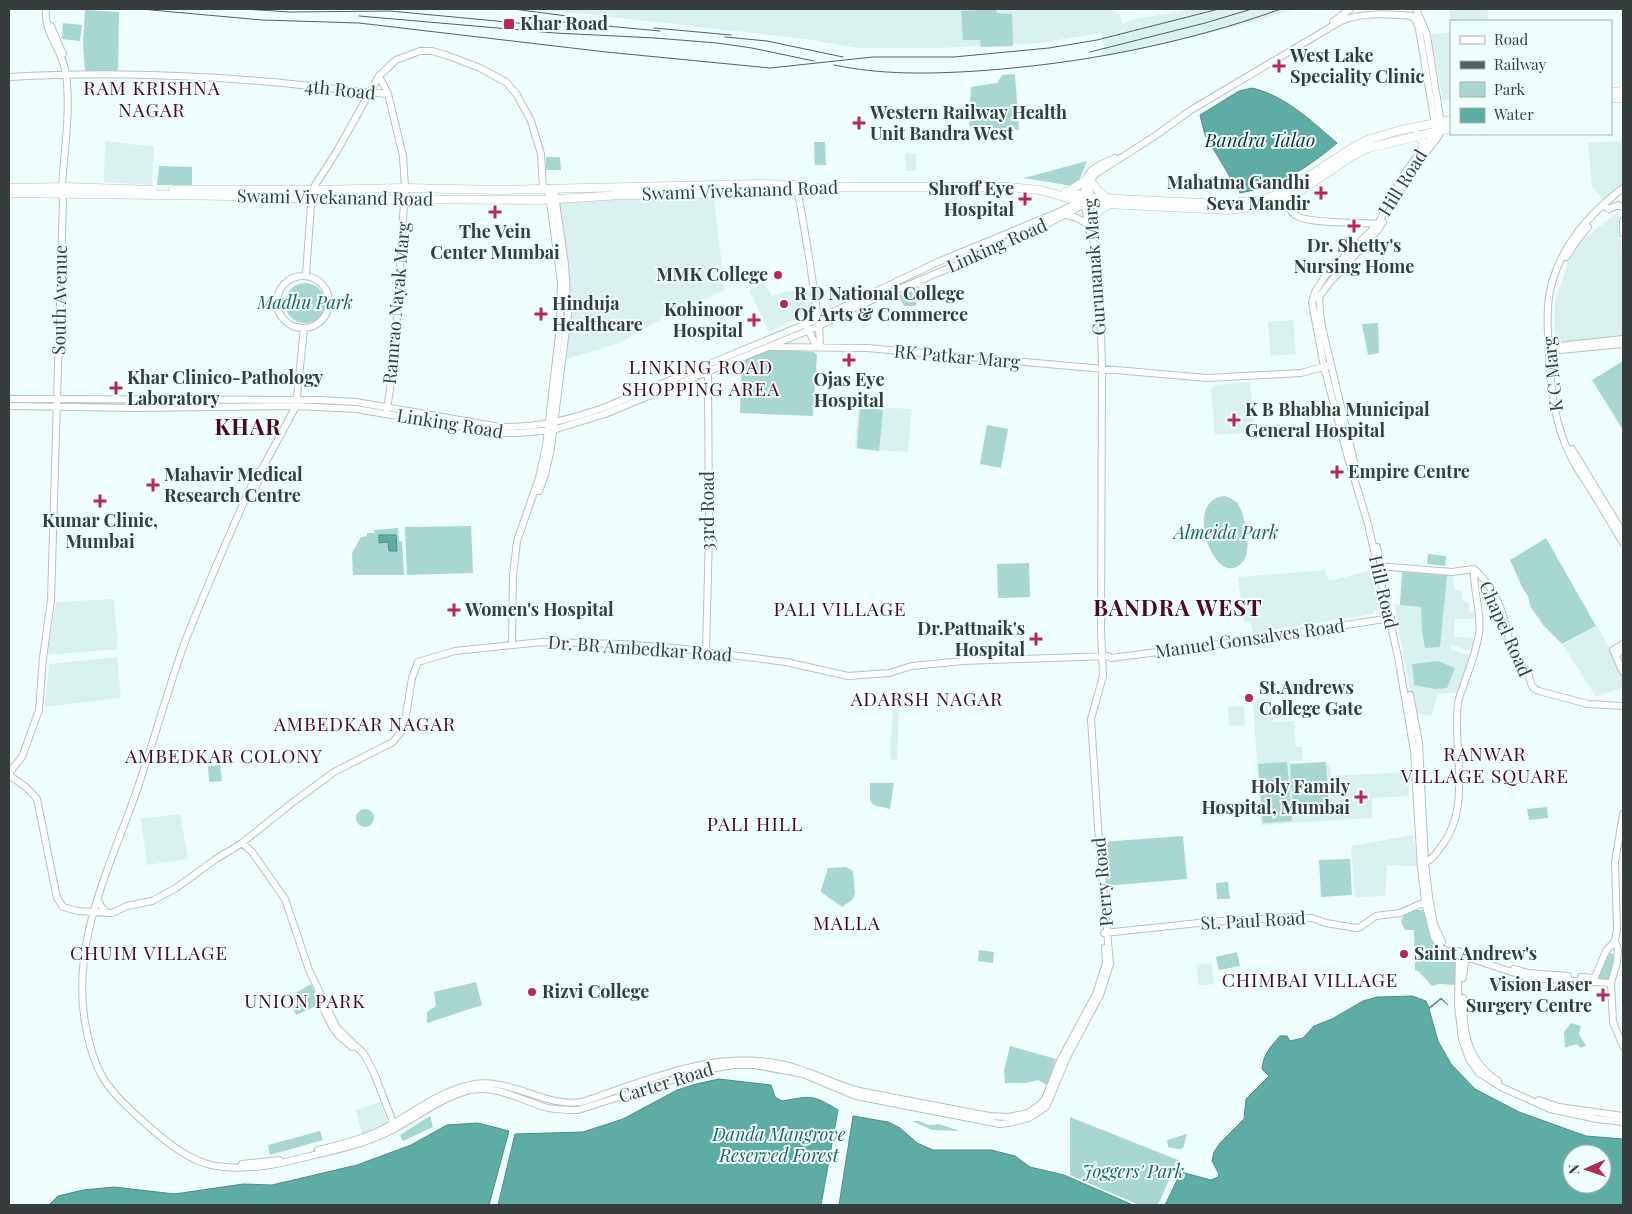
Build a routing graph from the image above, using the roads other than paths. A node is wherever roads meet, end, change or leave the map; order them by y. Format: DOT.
graph roads {
  1 [pos="48,9"];
  2 [pos="1350,9"];
  3 [pos="1417,9"];
  4 [pos="68,75"];
  5 [pos="380,76"];
  6 [pos="9,77"];
  7 [pos="369,93"];
  8 [pos="388,94"];
  9 [pos="1201,104"];
  10 [pos="1450,121"];
  11 [pos="1438,127"];
  12 [pos="1450,128"];
  13 [pos="1417,136"];
  14 [pos="1423,149"];
  15 [pos="1088,180"];
  16 [pos="1015,186"];
  17 [pos="9,188"];
  18 [pos="405,188"];
  19 [pos="548,188"];
  20 [pos="797,188"];
  21 [pos="1623,188"];
  22 [pos="312,190"];
  23 [pos="1066,192"];
  24 [pos="64,193"];
  25 [pos="250,193"];
  26 [pos="1623,193"];
  27 [pos="9,194"];
  28 [pos="1283,196"];
  29 [pos="551,198"];
  30 [pos="311,199"];
  31 [pos="405,199"];
  32 [pos="1085,201"];
  33 [pos="1110,202"];
  34 [pos="1606,206"];
  35 [pos="1623,207"];
  36 [pos="1065,215"];
  37 [pos="1623,221"];
  38 [pos="1090,224"];
  39 [pos="1380,224"];
  40 [pos="1623,233"];
  41 [pos="306,275"];
  42 [pos="917,282"];
  43 [pos="926,289"];
  44 [pos="818,322"];
  45 [pos="807,327"];
  46 [pos="304,328"];
  47 [pos="1623,339"];
  48 [pos="1612,342"];
  49 [pos="1623,344"];
  50 [pos="818,346"];
  51 [pos="768,347"];
  52 [pos="1551,349"];
  53 [pos="1328,366"];
  54 [pos="1100,368"];
  55 [pos="708,371"];
  56 [pos="9,399"];
  57 [pos="57,399"];
  58 [pos="9,406"];
  59 [pos="295,406"];
  60 [pos="56,407"];
  61 [pos="387,411"];
  62 [pos="604,411"];
  63 [pos="551,427"];
  64 [pos="262,471"];
  65 [pos="1623,533"];
  66 [pos="1623,543"];
  67 [pos="1379,566"];
  68 [pos="1474,570"];
  69 [pos="1390,616"];
  70 [pos="512,644"];
  71 [pos="1619,650"];
  72 [pos="706,652"];
  73 [pos="1103,657"];
  74 [pos="1623,662"];
  75 [pos="1623,672"];
  76 [pos="1623,706"];
  77 [pos="1412,718"];
  78 [pos="9,774"];
  79 [pos="1623,814"];
  80 [pos="242,843"];
  81 [pos="1425,862"];
  82 [pos="99,902"];
  83 [pos="1425,902"];
  84 [pos="94,913"];
  85 [pos="108,913"];
  86 [pos="1623,924"];
  87 [pos="1617,929"];
  88 [pos="1106,932"];
  89 [pos="89,941"];
  90 [pos="1615,941"];
  91 [pos="1606,951"];
  92 [pos="1618,952"];
  93 [pos="1462,954"];
  94 [pos="1462,965"];
  95 [pos="1593,981"];
  96 [pos="1611,983"];
  97 [pos="1623,1046"];
  98 [pos="1050,1095"];
  99 [pos="1623,1116"];
  100 [pos="1623,1122"];
  101 [pos="392,1127"];
  1 -- 4 [label="main road, South Avenue"];
  2 -- 9 [label="main road, Gurunanak Marg"];
  3 -- 11 [label="main road"];
  4 -- 6 [label="main road, 4th Road"];
  4 -- 7 [label="main road, 4th Road"];
  4 -- 24 [label="main road, South Avenue"];
  5 -- 7 [label="main road"];
  5 -- 8 [label="main road, Ramrao Nayak Marg"];
  5 -- 19 [label="main road"];
  7 -- 8 [label="main road, 4th Road"];
  7 -- 22 [label="main road"];
  8 -- 18 [label="main road, Ramrao Nayak Marg"];
  9 -- 11 [label="main road, Gurunanak Marg"];
  9 -- 15 [label="main road, Gurunanak Marg"];
  10 -- 11 [label="main road, Swami Vivekanand Road"];
  11 -- 12 [label="main road, Swami Vivekanand Road"];
  11 -- 13 [label="main road, Swami Vivekanand Road"];
  11 -- 14 [label="main road, Hill Road"];
  11 -- 28 [label="main road, Swami Vivekanand Road"];
  11 -- 39 [label="main road, Hill Road"];
  13 -- 14 [label="main road"];
  13 -- 28 [label="main road, Swami Vivekanand Road"];
  14 -- 39 [label="main road, Hill Road"];
  15 -- 23 [label="main road"];
  15 -- 32 [label="main road, Gurunanak Marg"];
  15 -- 33 [label="main road"];
  16 -- 20 [label="main road, Swami Vivekanand Road"];
  16 -- 23 [label="main road, Swami Vivekanand Road"];
  16 -- 32 [label="main road, Swami Vivekanand Road"];
  17 -- 24 [label="main road, Swami Vivekanand Road"];
  18 -- 19 [label="main road, Swami Vivekanand Road"];
  18 -- 22 [label="main road, Swami Vivekanand Road"];
  18 -- 31 [label="main road, Ramrao Nayak Marg"];
  19 -- 20 [label="main road, Swami Vivekanand Road"];
  19 -- 29 [label="main road"];
  20 -- 29 [label="main road, Swami Vivekanand Road"];
  20 -- 44 [label="main road"];
  21 -- 34 [label="main road"];
  22 -- 25 [label="main road, Swami Vivekanand Road"];
  22 -- 30 [label="main road"];
  23 -- 32 [label="main road, Swami Vivekanand Road"];
  24 -- 25 [label="main road, Swami Vivekanand Road"];
  24 -- 27 [label="main road, Swami Vivekanand Road"];
  24 -- 57 [label="main road, South Avenue"];
  25 -- 30 [label="main road, Swami Vivekanand Road"];
  26 -- 34 [label="main road"];
  28 -- 33 [label="main road, Swami Vivekanand Road"];
  28 -- 39 [label="main road"];
  29 -- 31 [label="main road, Swami Vivekanand Road"];
  29 -- 63 [label="main road"];
  30 -- 31 [label="main road, Swami Vivekanand Road"];
  30 -- 41 [label="main road"];
  31 -- 61 [label="main road, Ramrao Nayak Marg"];
  32 -- 33 [label="main road, Swami Vivekanand Road"];
  32 -- 36 [label="main road, Linking Road"];
  32 -- 38 [label="main road, Gurunanak Marg"];
  32 -- 44 [label="main road, Linking Road"];
  33 -- 38 [label="main road"];
  34 -- 35 [label="main road"];
  34 -- 52 [label="main road, K C Marg"];
  36 -- 38 [label="main road"];
  36 -- 42 [label="main road, Linking Road"];
  37 -- 40 [label="main road"];
  38 -- 54 [label="main road, Gurunanak Marg"];
  39 -- 53 [label="main road, Hill Road"];
  41 -- 46 [label="main road"];
  41 -- 46 [label="main road"];
  42 -- 43 [label="main road"];
  42 -- 44 [label="main road, Linking Road"];
  44 -- 45 [label="main road, Linking Road"];
  44 -- 50 [label="main road"];
  45 -- 50 [label="main road"];
  45 -- 51 [label="main road, Linking Road"];
  45 -- 62 [label="main road, Linking Road"];
  46 -- 59 [label="main road"];
  47 -- 48 [label="main road"];
  48 -- 49 [label="main road"];
  48 -- 52 [label="main road"];
  50 -- 51 [label="main road, RK Patkar Marg"];
  50 -- 54 [label="main road, RK Patkar Marg"];
  51 -- 55 [label="main road, Linking Road"];
  52 -- 65 [label="main road, K C Marg"];
  52 -- 66 [label="main road, K C Marg"];
  53 -- 54 [label="main road, RK Patkar Marg"];
  53 -- 67 [label="main road, Hill Road"];
  54 -- 73 [label="main road, Gurunanak Marg"];
  55 -- 62 [label="main road, Linking Road"];
  55 -- 72 [label="main road, 33rd Road"];
  56 -- 57 [label="main road, Linking Road"];
  57 -- 59 [label="main road, Linking Road"];
  57 -- 60 [label="main road, South Avenue"];
  58 -- 60 [label="main road, Linking Road"];
  59 -- 60 [label="main road, Linking Road"];
  59 -- 61 [label="main road, Linking Road"];
  59 -- 64 [label="main road"];
  60 -- 78 [label="main road, South Avenue"];
  61 -- 63 [label="main road, Linking Road"];
  62 -- 63 [label="main road, Linking Road"];
  63 -- 70 [label="main road"];
  64 -- 82 [label="main road"];
  64 -- 84 [label="main road"];
  67 -- 68 [label="main road"];
  67 -- 69 [label="main road, Hill Road"];
  68 -- 76 [label="main road, Chapel Road"];
  68 -- 81 [label="main road"];
  69 -- 73 [label="main road, Manuel Gonsalves Road"];
  69 -- 77 [label="main road, Hill Road"];
  70 -- 72 [label="main road, Dr. BR Ambedkar Road"];
  70 -- 80 [label="main road, Dr. BR Ambedkar Road"];
  71 -- 74 [label="main road"];
  71 -- 75 [label="main road"];
  72 -- 73 [label="main road, Dr. BR Ambedkar Road"];
  73 -- 88 [label="main road, Perry Road"];
  77 -- 81 [label="main road, Hill Road"];
  77 -- 83 [label="main road, Hill Road"];
  78 -- 84 [label="main road"];
  79 -- 87 [label="main road"];
  80 -- 85 [label="main road"];
  80 -- 101 [label="main road"];
  81 -- 93 [label="main road, Hill Road"];
  82 -- 84 [label="main road"];
  82 -- 85 [label="main road"];
  83 -- 88 [label="main road, St. Paul Road"];
  83 -- 93 [label="main road, Hill Road"];
  84 -- 85 [label="main road"];
  84 -- 89 [label="main road"];
  84 -- 89 [label="main road"];
  86 -- 87 [label="main road"];
  87 -- 90 [label="main road"];
  88 -- 98 [label="main road, Perry Road"];
  89 -- 101 [label="main road, Carter Road"];
  90 -- 91 [label="main road"];
  90 -- 92 [label="main road"];
  91 -- 92 [label="main road"];
  91 -- 95 [label="main road"];
  92 -- 96 [label="main road"];
  93 -- 94 [label="main road"];
  93 -- 95 [label="main road, Hill Road"];
  94 -- 99 [label="main road"];
  94 -- 100 [label="main road"];
  95 -- 96 [label="main road, Hill Road"];
  96 -- 97 [label="main road"];
  98 -- 101 [label="main road, Carter Road"];
}
